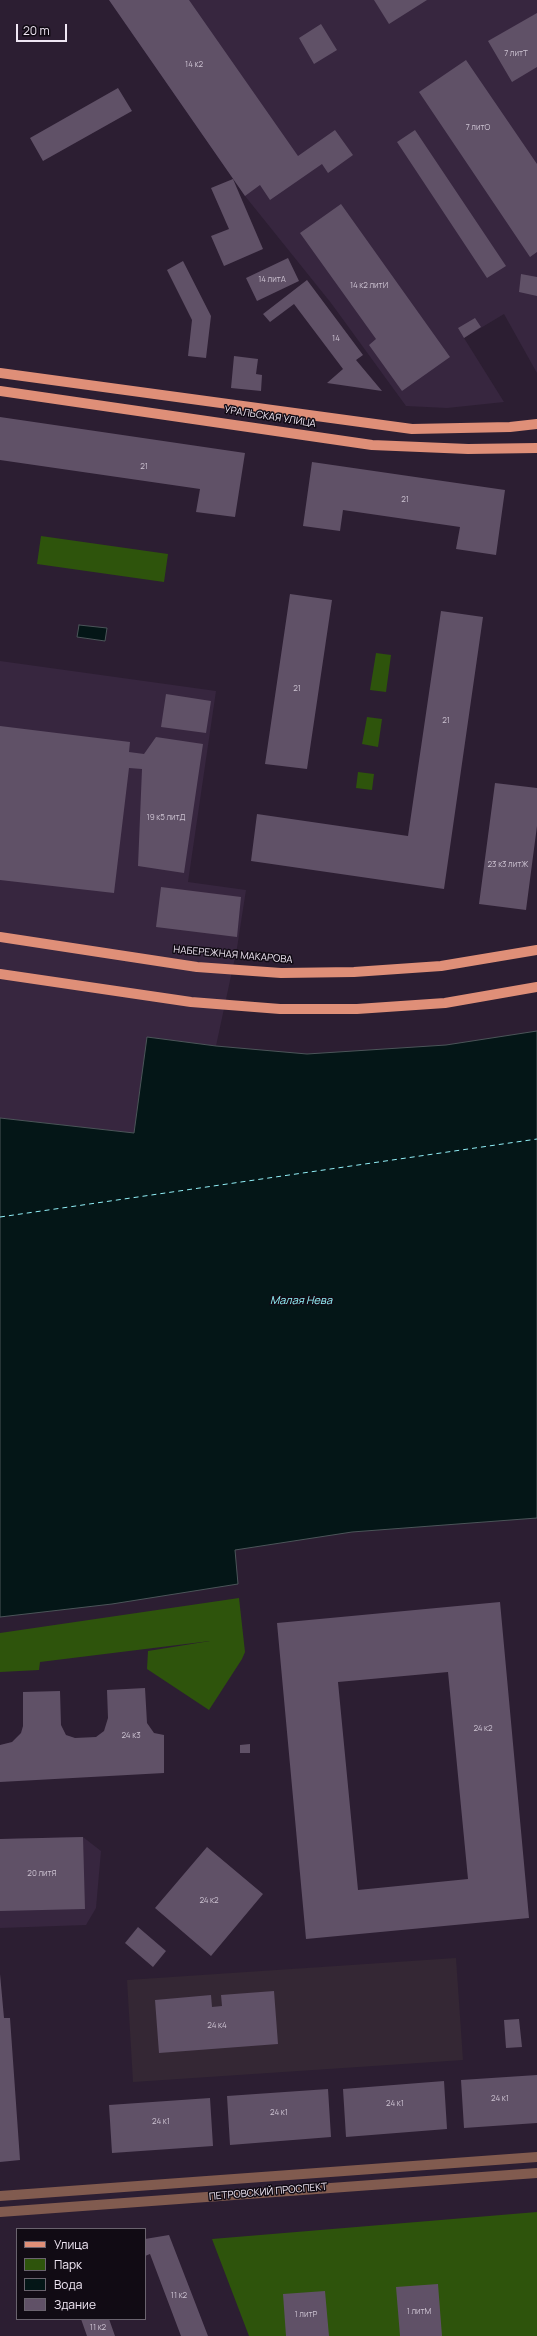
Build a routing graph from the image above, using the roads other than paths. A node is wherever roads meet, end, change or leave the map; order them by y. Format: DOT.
graph roads {
  1 [pos="0,373"];
  2 [pos="0,391"];
  3 [pos="537,424"];
  4 [pos="537,448"];
  5 [pos="0,938"];
  6 [pos="537,950"];
  7 [pos="0,974"];
  8 [pos="537,987"];
  9 [pos="537,2157"];
  10 [pos="537,2173"];
  11 [pos="0,2196"];
  12 [pos="0,2212"];
  1 -- 3 [label="main road, УРАЛЬСКАЯ УЛИЦА"];
  2 -- 4 [label="main road, УРАЛЬСКАЯ УЛИЦА"];
  5 -- 6 [label="main road, НАБЕРЕЖНАЯ МАКАРОВА"];
  7 -- 8 [label="main road"];
  9 -- 11 [label="street, ПЕТРОВСКИЙ ПРОСПЕКТ"];
  10 -- 12 [label="street, ПЕТРОВСКИЙ ПРОСПЕКТ"];
}
